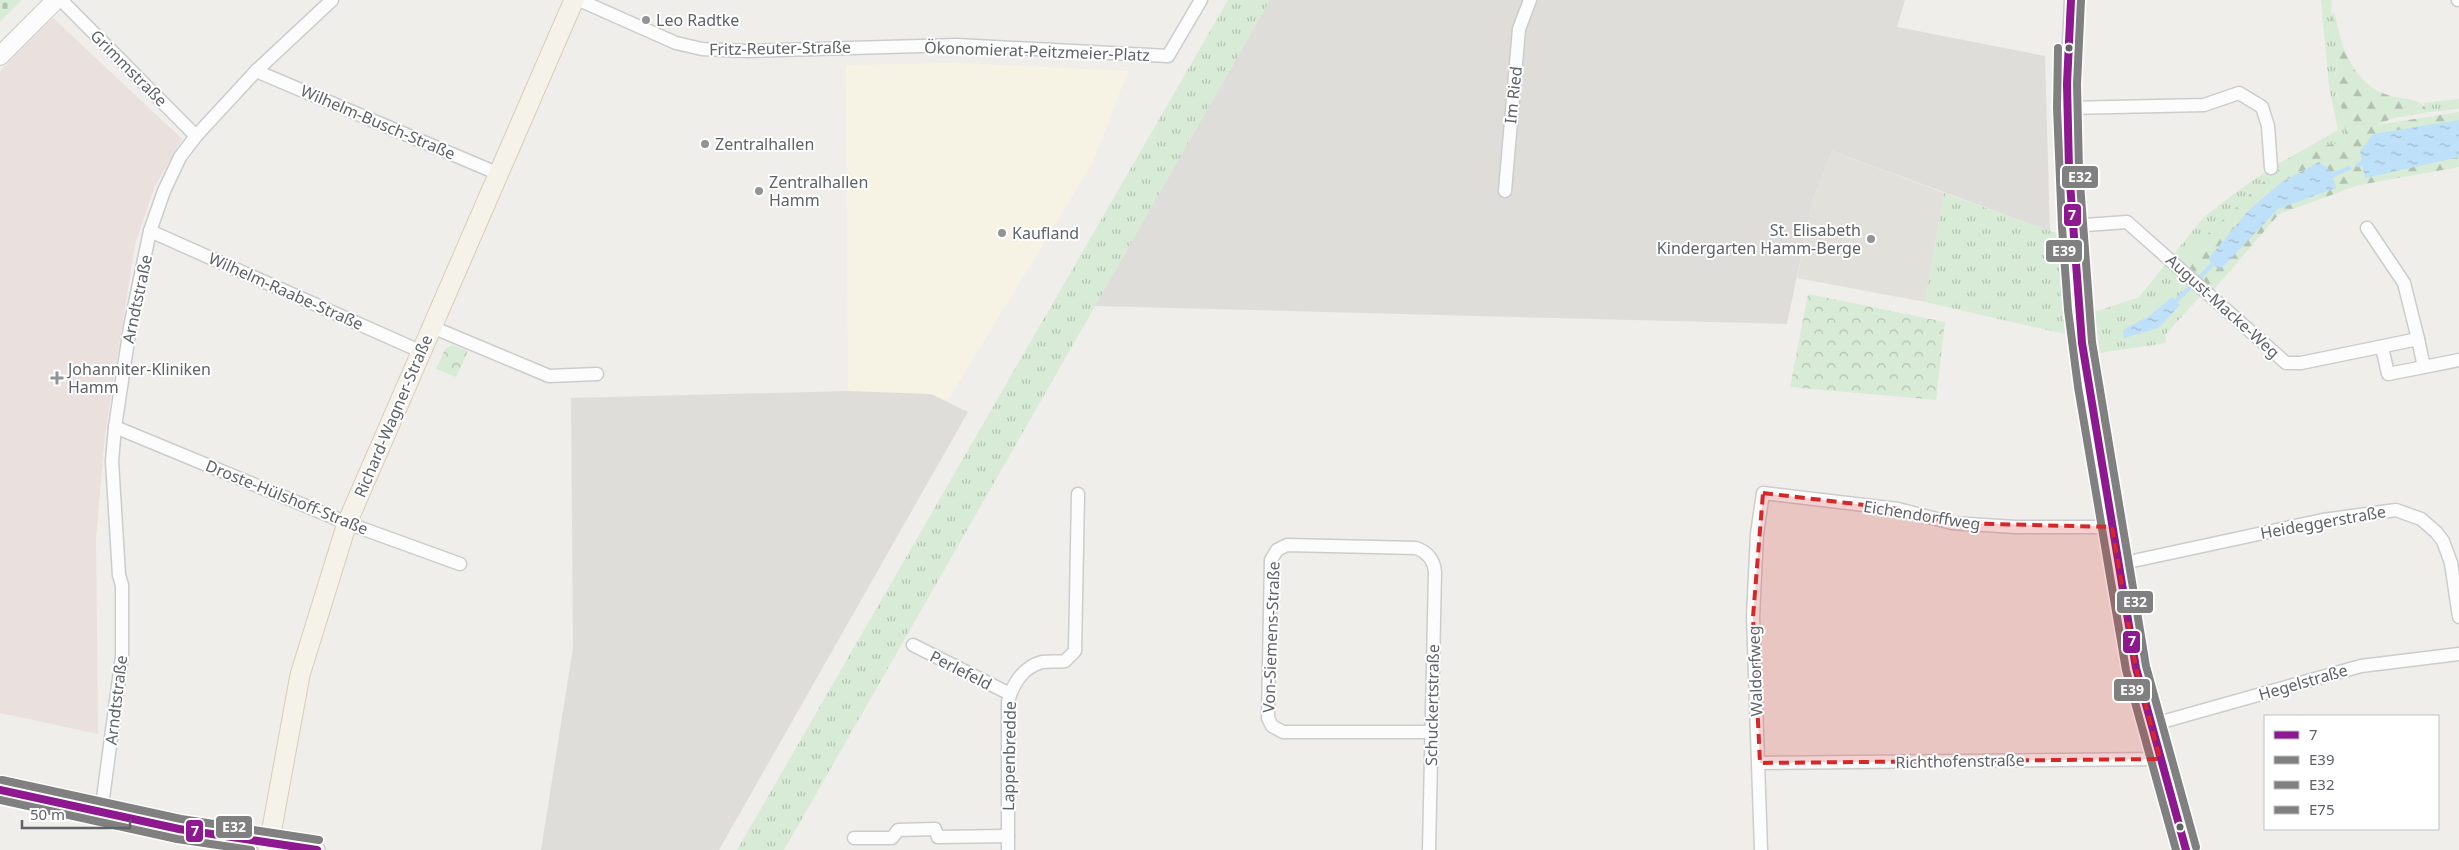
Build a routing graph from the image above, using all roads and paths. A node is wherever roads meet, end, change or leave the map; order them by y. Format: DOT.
graph roads {
  1 [pos="56,0"];
  2 [pos="61,0"];
  3 [pos="332,0"];
  4 [pos="574,0"];
  5 [pos="579,0"];
  6 [pos="1201,0"];
  7 [pos="1530,0"];
  8 [pos="2071,0"];
  9 [pos="900,46"];
  10 [pos="0,56"];
  11 [pos="256,70"];
  12 [pos="2067,108"];
  13 [pos="196,136"];
  14 [pos="2271,168"];
  15 [pos="499,174"];
  16 [pos="1505,191"];
  17 [pos="2072,226"];
  18 [pos="2367,228"];
  19 [pos="150,231"];
  20 [pos="432,327"];
  21 [pos="2418,339"];
  22 [pos="2382,347"];
  23 [pos="422,352"];
  24 [pos="2459,360"];
  25 [pos="2424,367"];
  26 [pos="597,374"];
  27 [pos="115,427"];
  28 [pos="1763,493"];
  29 [pos="1078,494"];
  30 [pos="347,523"];
  31 [pos="2112,527"];
  32 [pos="1432,562"];
  33 [pos="460,564"];
  34 [pos="2119,564"];
  35 [pos="2459,617"];
  36 [pos="913,645"];
  37 [pos="2459,654"];
  38 [pos="1010,694"];
  39 [pos="2151,725"];
  40 [pos="1431,732"];
  41 [pos="2160,759"];
  42 [pos="1760,763"];
  43 [pos="0,790"];
  44 [pos="101,813"];
  45 [pos="1008,836"];
  46 [pos="854,838"];
  47 [pos="269,847"];
  48 [pos="317,850"];
  49 [pos="1008,850"];
  50 [pos="1429,850"];
  51 [pos="1761,850"];
  52 [pos="2186,850"];
  1 -- 10 [label="main road"];
  2 -- 13 [label="street, Grimmstraße"];
  3 -- 11 [label="street, Arndtstraße"];
  4 -- 15 [label="main road, Richard-Wagner-Straße"];
  5 -- 9 [label="street, Fritz-Reuter-Straße"];
  6 -- 9 [label="street, Ökonomierat-Peitzmeier-Platz"];
  7 -- 16 [label="street, Im Ried"];
  8 -- 12 [label="street"];
  11 -- 13 [label="street, Arndtstraße"];
  11 -- 15 [label="street, Wilhelm-Busch-Straße"];
  12 -- 14 [label="street"];
  12 -- 17 [label="street"];
  13 -- 19 [label="street, Arndtstraße"];
  15 -- 20 [label="main road, Richard-Wagner-Straße"];
  17 -- 22 [label="street, August-Macke-Weg"];
  17 -- 31 [label="street"];
  18 -- 21 [label="street"];
  19 -- 23 [label="street, Wilhelm-Raabe-Straße"];
  19 -- 27 [label="street, Arndtstraße"];
  20 -- 23 [label="main road, Richard-Wagner-Straße"];
  20 -- 26 [label="street"];
  21 -- 22 [label="street, August-Macke-Weg"];
  21 -- 25 [label="street"];
  22 -- 25 [label="street"];
  23 -- 30 [label="main road, Richard-Wagner-Straße"];
  24 -- 25 [label="street"];
  27 -- 30 [label="street, Droste-Hülshoff-Straße"];
  27 -- 44 [label="street, Arndtstraße"];
  28 -- 31 [label="street, Eichendorffweg"];
  28 -- 42 [label="street, Waldorfweg"];
  29 -- 38 [label="street, Lappenbredde"];
  30 -- 33 [label="street, Droste-Hülshoff-Straße"];
  30 -- 47 [label="main road, Richard-Wagner-Straße"];
  31 -- 34 [label="street"];
  32 -- 40 [label="street, Schuckertstraße"];
  32 -- 40 [label="street, Von-Siemens-Straße"];
  34 -- 35 [label="street, Heideggerstraße"];
  34 -- 39 [label="street"];
  36 -- 38 [label="street, Perlefeld"];
  37 -- 39 [label="street, Hegelstraße"];
  38 -- 45 [label="street, Lappenbredde"];
  39 -- 41 [label="street"];
  40 -- 50 [label="street, Schuckertstraße"];
  41 -- 42 [label="street, Richthofenstraße"];
  41 -- 52 [label="street"];
  42 -- 51 [label="street, Waldorfweg"];
  43 -- 44 [label="street"];
  44 -- 47 [label="street"];
  45 -- 46 [label="street"];
  45 -- 49 [label="street, Lappenbredde"];
  47 -- 48 [label="street"];
}
